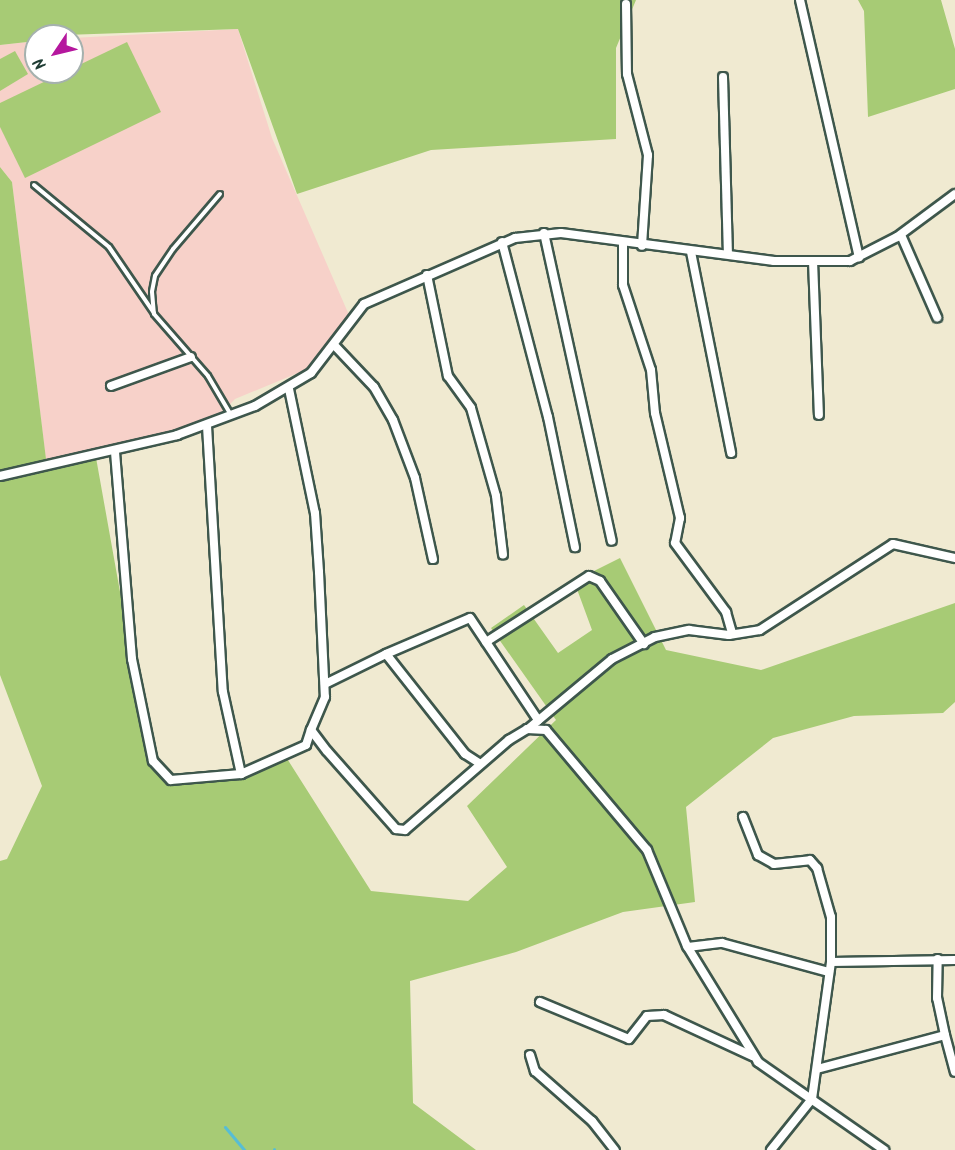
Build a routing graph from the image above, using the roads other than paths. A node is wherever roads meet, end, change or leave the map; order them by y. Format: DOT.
graph roads {
  1 [pos="800,0"];
  2 [pos="626,4"];
  3 [pos="723,77"];
  4 [pos="34,185"];
  5 [pos="220,194"];
  6 [pos="955,194"];
  7 [pos="544,233"];
  8 [pos="901,235"];
  9 [pos="502,243"];
  10 [pos="623,244"];
  11 [pos="642,246"];
  12 [pos="691,252"];
  13 [pos="728,254"];
  14 [pos="859,257"];
  15 [pos="813,261"];
  16 [pos="427,275"];
  17 [pos="129,279"];
  18 [pos="122,282"];
  19 [pos="154,314"];
  20 [pos="937,317"];
  21 [pos="336,347"];
  22 [pos="191,357"];
  23 [pos="111,386"];
  24 [pos="289,389"];
  25 [pos="819,415"];
  26 [pos="232,416"];
  27 [pos="207,426"];
  28 [pos="115,452"];
  29 [pos="731,453"];
  30 [pos="0,476"];
  31 [pos="612,541"];
  32 [pos="575,547"];
  33 [pos="503,555"];
  34 [pos="955,558"];
  35 [pos="433,559"];
  36 [pos="732,633"];
  37 [pos="486,642"];
  38 [pos="644,644"];
  39 [pos="386,654"];
  40 [pos="325,684"];
  41 [pos="538,720"];
  42 [pos="527,729"];
  43 [pos="311,730"];
  44 [pos="479,763"];
  45 [pos="241,774"];
  46 [pos="743,818"];
  47 [pos="688,947"];
  48 [pos="938,959"];
  49 [pos="955,960"];
  50 [pos="831,962"];
  51 [pos="829,972"];
  52 [pos="540,1002"];
  53 [pos="945,1035"];
  54 [pos="530,1055"];
  55 [pos="754,1057"];
  56 [pos="817,1069"];
  57 [pos="955,1072"];
  58 [pos="812,1099"];
  59 [pos="615,1150"];
  60 [pos="771,1150"];
  61 [pos="884,1150"];
  1 -- 14 [label="street"];
  2 -- 11 [label="street"];
  3 -- 13 [label="street"];
  4 -- 17 [label="lane"];
  5 -- 19 [label="lane"];
  6 -- 8 [label="street"];
  7 -- 9 [label="street"];
  7 -- 10 [label="street"];
  7 -- 31 [label="street"];
  8 -- 14 [label="street"];
  8 -- 20 [label="street"];
  9 -- 16 [label="street"];
  9 -- 32 [label="street"];
  10 -- 11 [label="street"];
  10 -- 36 [label="street"];
  11 -- 12 [label="street"];
  12 -- 13 [label="street"];
  12 -- 29 [label="street"];
  13 -- 15 [label="street"];
  14 -- 15 [label="street"];
  15 -- 25 [label="street"];
  16 -- 21 [label="street"];
  16 -- 33 [label="street"];
  17 -- 18 [label="lane"];
  17 -- 19 [label="lane"];
  19 -- 22 [label="lane"];
  21 -- 24 [label="street"];
  21 -- 35 [label="street"];
  22 -- 23 [label="street"];
  22 -- 26 [label="lane"];
  24 -- 26 [label="street"];
  24 -- 40 [label="street"];
  26 -- 27 [label="street"];
  27 -- 28 [label="street"];
  27 -- 45 [label="street"];
  28 -- 30 [label="street"];
  28 -- 45 [label="street"];
  34 -- 36 [label="street"];
  36 -- 38 [label="street"];
  37 -- 38 [label="street"];
  37 -- 39 [label="street"];
  37 -- 41 [label="street"];
  38 -- 41 [label="street"];
  39 -- 40 [label="street"];
  39 -- 44 [label="street"];
  40 -- 43 [label="street"];
  41 -- 42 [label="street"];
  42 -- 44 [label="street"];
  42 -- 47 [label="street"];
  43 -- 44 [label="street"];
  43 -- 45 [label="street"];
  46 -- 50 [label="street"];
  47 -- 51 [label="street"];
  47 -- 55 [label="street"];
  48 -- 49 [label="street"];
  48 -- 50 [label="street"];
  48 -- 53 [label="street"];
  50 -- 51 [label="street"];
  51 -- 56 [label="street"];
  52 -- 55 [label="street"];
  53 -- 56 [label="street"];
  53 -- 57 [label="street"];
  54 -- 59 [label="street"];
  55 -- 58 [label="street"];
  56 -- 58 [label="street"];
  58 -- 60 [label="street"];
  58 -- 61 [label="street"];
}
